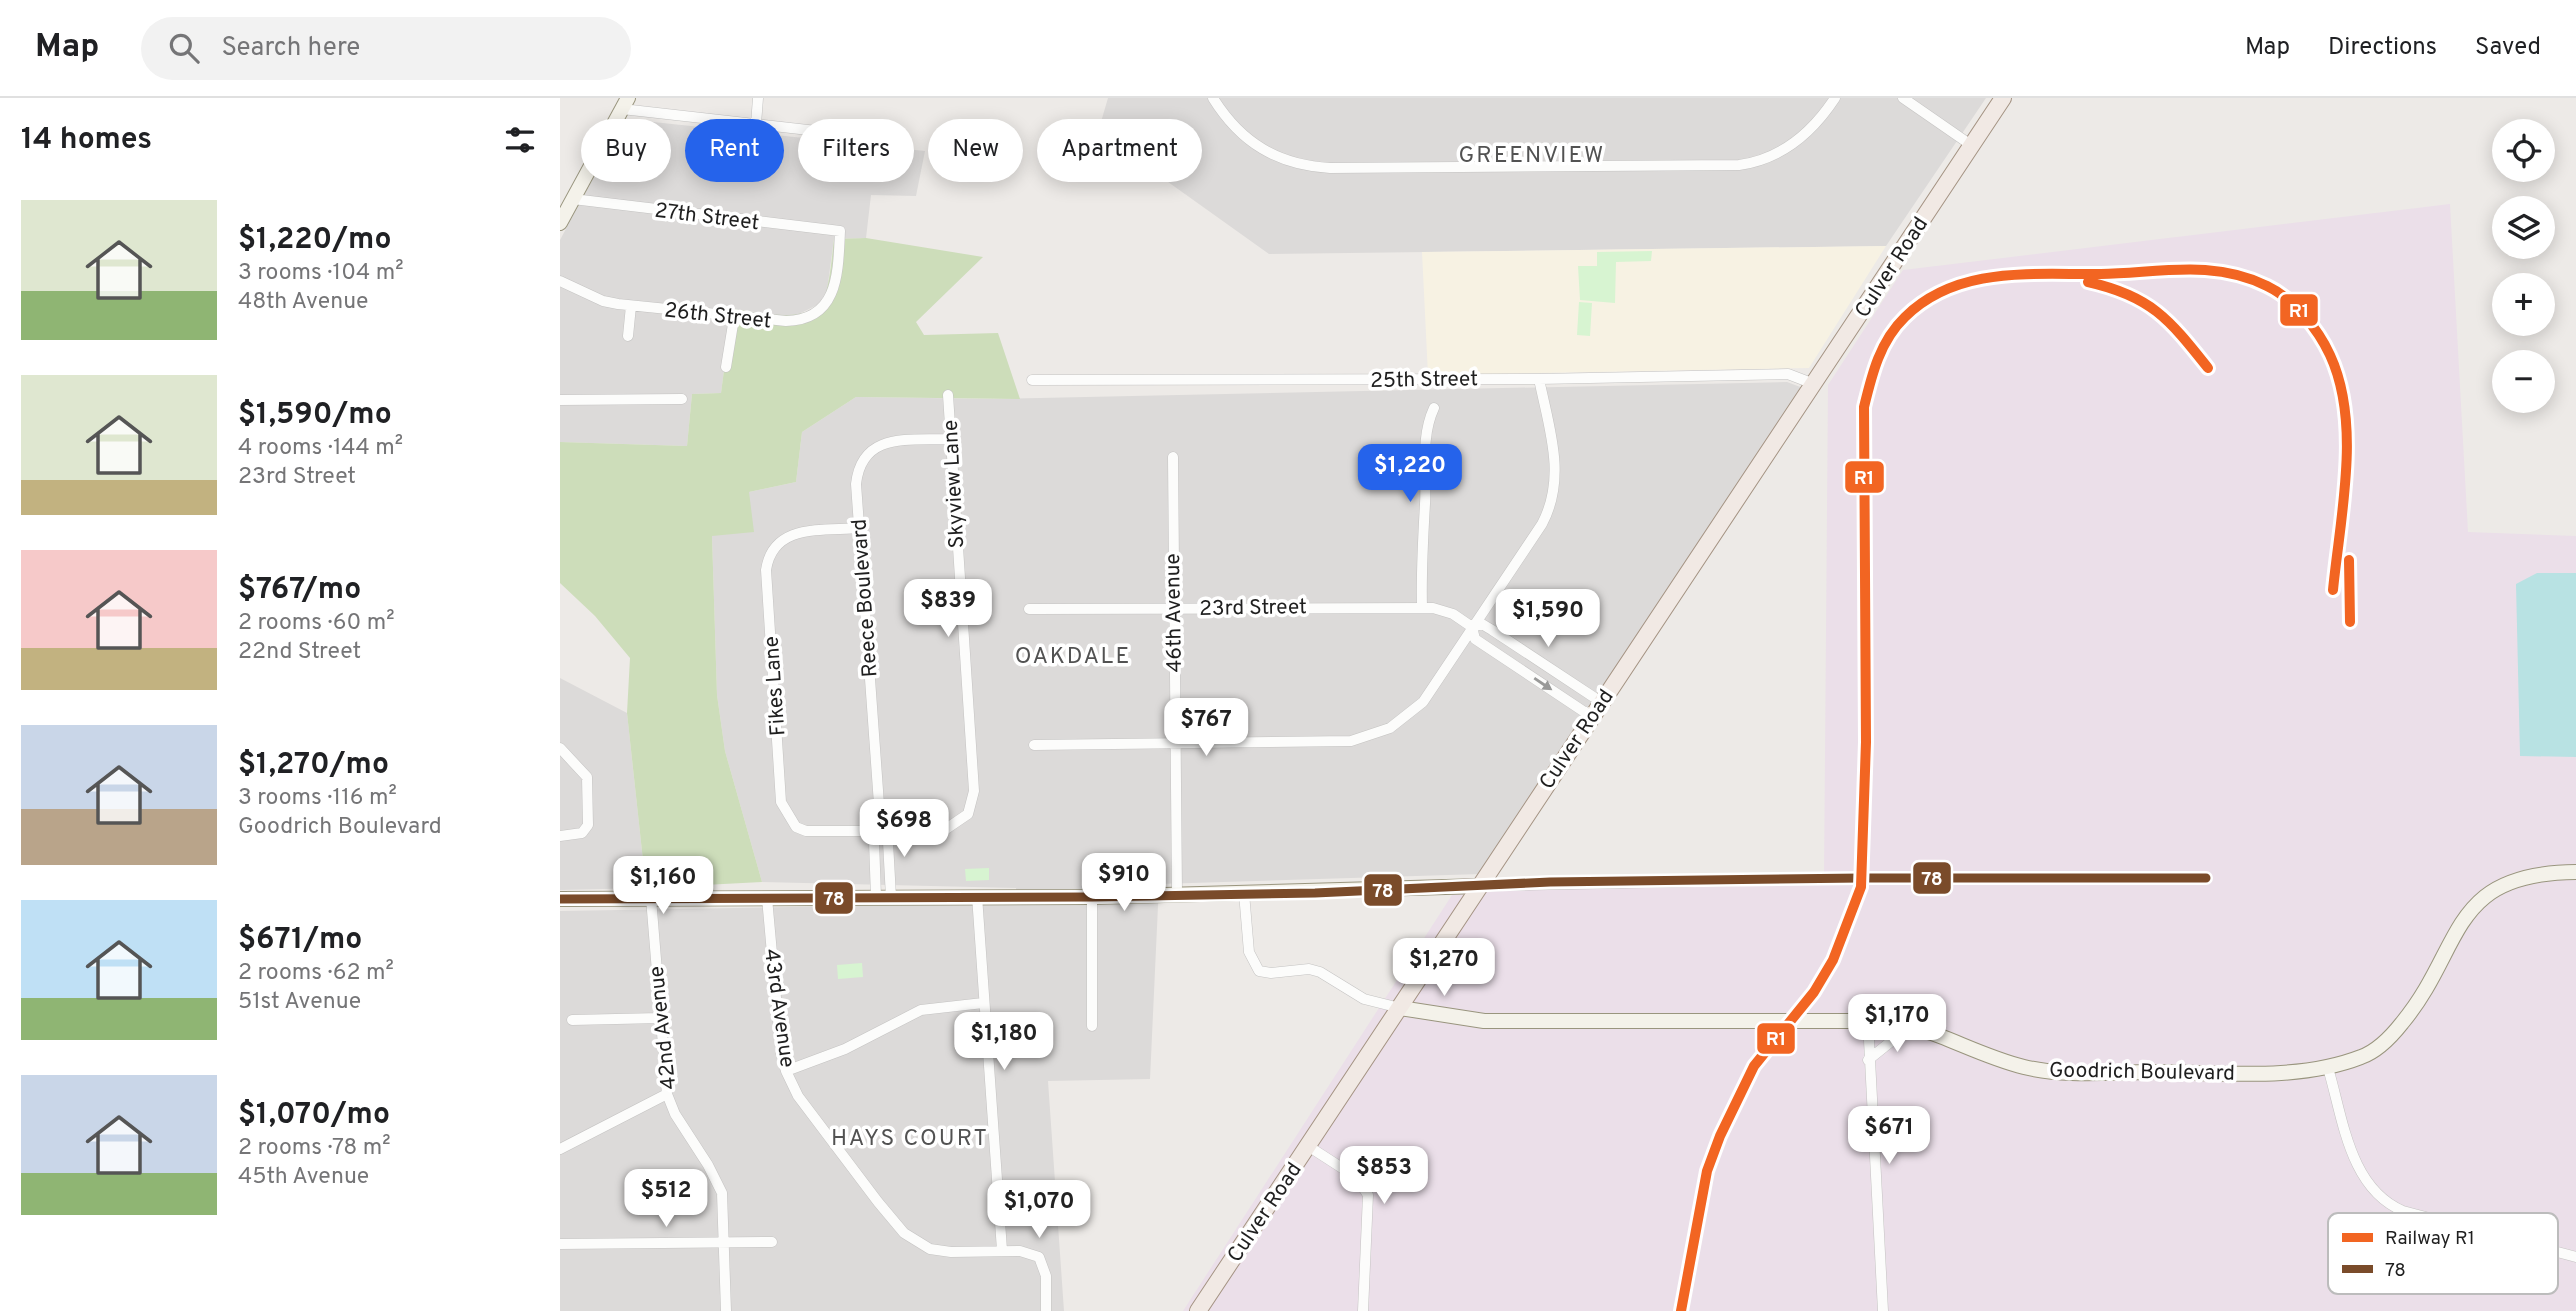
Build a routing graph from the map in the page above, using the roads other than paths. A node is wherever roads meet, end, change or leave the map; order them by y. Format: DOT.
graph roads {
  1 [pos="758,98"];
  2 [pos="1213,98"];
  3 [pos="1835,98"];
  4 [pos="1903,98"];
  5 [pos="2003,98"];
  6 [pos="625,104"];
  7 [pos="723,119"];
  8 [pos="756,119"];
  9 [pos="1971,145"];
  10 [pos="573,199"];
  11 [pos="560,223"];
  12 [pos="560,281"];
  13 [pos="631,306"];
  14 [pos="734,318"];
  15 [pos="806,319"];
  16 [pos="628,336"];
  17 [pos="726,367"];
  18 [pos="1539,379"];
  19 [pos="1032,380"];
  20 [pos="1814,384"];
  21 [pos="948,395"];
  22 [pos="682,398"];
  23 [pos="560,400"];
  24 [pos="1434,408"];
  25 [pos="950,439"];
  26 [pos="1173,457"];
  27 [pos="859,528"];
  28 [pos="1422,607"];
  29 [pos="1173,608"];
  30 [pos="1029,609"];
  31 [pos="1472,627"];
  32 [pos="1597,710"];
  33 [pos="1175,742"];
  34 [pos="1034,745"];
  35 [pos="560,748"];
  36 [pos="881,832"];
  37 [pos="560,836"];
  38 [pos="2576,872"];
  39 [pos="2206,878"];
  40 [pos="1481,886"];
  41 [pos="1244,893"];
  42 [pos="1177,894"];
  43 [pos="876,897"];
  44 [pos="891,897"];
  45 [pos="977,897"];
  46 [pos="1092,897"];
  47 [pos="651,898"];
  48 [pos="767,898"];
  49 [pos="560,899"];
  50 [pos="983,1003"];
  51 [pos="1400,1008"];
  52 [pos="660,1018"];
  53 [pos="572,1020"];
  54 [pos="1868,1021"];
  55 [pos="1092,1026"];
  56 [pos="1909,1027"];
  57 [pos="1868,1060"];
  58 [pos="2328,1068"];
  59 [pos="786,1071"];
  60 [pos="667,1094"];
  61 [pos="1308,1146"];
  62 [pos="560,1149"];
  63 [pos="2411,1213"];
  64 [pos="723,1240"];
  65 [pos="772,1242"];
  66 [pos="560,1244"];
  67 [pos="1002,1250"];
  68 [pos="2558,1252"];
  69 [pos="2576,1257"];
  70 [pos="726,1311"];
  71 [pos="1046,1311"];
  72 [pos="1198,1311"];
  73 [pos="1363,1311"];
  74 [pos="1882,1311"];
  1 -- 8 [label="street"];
  2 -- 3 [label="street"];
  4 -- 9 [label="street"];
  5 -- 9 [label="main road, Culver Road"];
  6 -- 7 [label="street"];
  6 -- 10 [label="street"];
  9 -- 20 [label="main road, Culver Road"];
  10 -- 11 [label="street"];
  10 -- 15 [label="street, 27th Street"];
  12 -- 13 [label="street, 26th Street"];
  13 -- 14 [label="street, 26th Street"];
  13 -- 16 [label="street"];
  14 -- 15 [label="street, 26th Street"];
  14 -- 17 [label="street"];
  18 -- 19 [label="street, 25th Street"];
  18 -- 20 [label="street, 25th Street"];
  18 -- 31 [label="street"];
  20 -- 32 [label="main road, Culver Road"];
  21 -- 25 [label="street, Skyview Lane"];
  22 -- 23 [label="street"];
  24 -- 28 [label="street"];
  25 -- 27 [label="street, Reece Boulevard"];
  25 -- 36 [label="street, Skyview Lane"];
  26 -- 29 [label="street, 46th Avenue"];
  27 -- 36 [label="street, Reece Boulevard"];
  27 -- 36 [label="street, Fikes Lane"];
  28 -- 29 [label="street, 23rd Street"];
  28 -- 31 [label="street, 23rd Street"];
  29 -- 30 [label="street, 23rd Street"];
  29 -- 33 [label="street, 46th Avenue"];
  31 -- 32 [label="street, 23rd Street, one-way"];
  31 -- 32 [label="street, 23rd Street"];
  31 -- 33 [label="street"];
  32 -- 40 [label="main road, Culver Road"];
  33 -- 34 [label="street"];
  33 -- 42 [label="street, 46th Avenue"];
  35 -- 37 [label="street"];
  36 -- 43 [label="street, Reece Boulevard"];
  36 -- 44 [label="street, Reece Boulevard"];
  38 -- 58 [label="street, Goodrich Boulevard"];
  39 -- 40 [label="street"];
  40 -- 41 [label="street"];
  40 -- 51 [label="main road, Culver Road"];
  41 -- 42 [label="street"];
  41 -- 51 [label="street"];
  42 -- 46 [label="street"];
  43 -- 44 [label="street"];
  43 -- 48 [label="street"];
  44 -- 45 [label="street"];
  45 -- 46 [label="street"];
  45 -- 50 [label="street"];
  46 -- 55 [label="street"];
  47 -- 48 [label="street"];
  47 -- 49 [label="street"];
  47 -- 52 [label="street, 42nd Avenue"];
  48 -- 59 [label="street, 43rd Avenue"];
  50 -- 59 [label="street"];
  50 -- 67 [label="street"];
  51 -- 54 [label="street, Goodrich Boulevard"];
  51 -- 61 [label="main road, Culver Road"];
  52 -- 53 [label="street"];
  52 -- 60 [label="street, 42nd Avenue"];
  54 -- 56 [label="street, Goodrich Boulevard"];
  54 -- 57 [label="street"];
  56 -- 57 [label="street"];
  56 -- 58 [label="street, Goodrich Boulevard"];
  57 -- 74 [label="street"];
  58 -- 63 [label="street"];
  59 -- 67 [label="street, 43rd Avenue"];
  60 -- 62 [label="street"];
  60 -- 64 [label="street, 42nd Avenue"];
  61 -- 72 [label="main road, Culver Road"];
  61 -- 73 [label="street"];
  64 -- 65 [label="street"];
  64 -- 66 [label="street"];
  64 -- 70 [label="street, 42nd Avenue"];
  67 -- 71 [label="street, 43rd Avenue"];
  68 -- 69 [label="street"];
}
